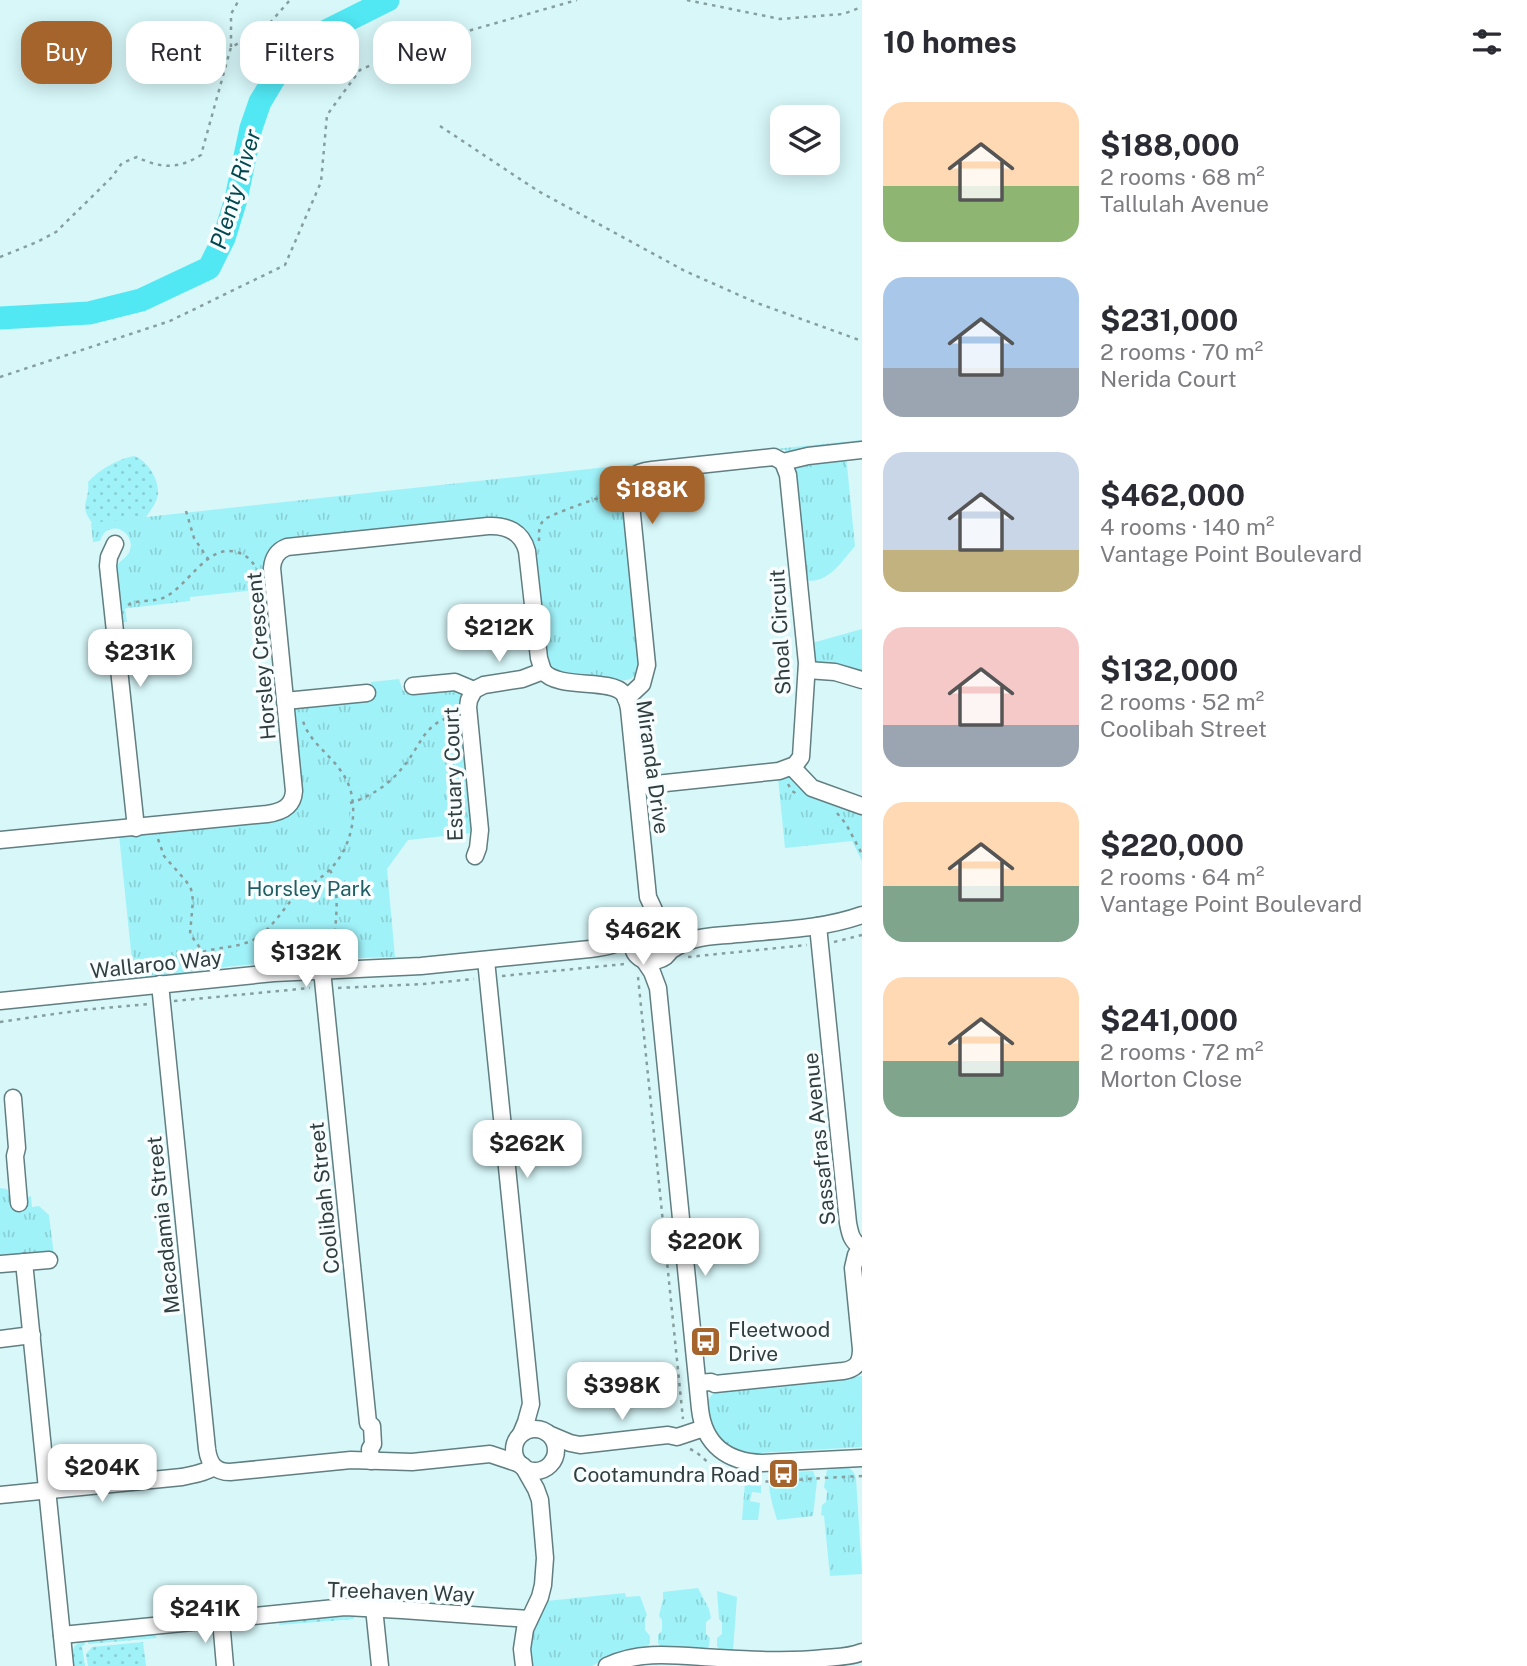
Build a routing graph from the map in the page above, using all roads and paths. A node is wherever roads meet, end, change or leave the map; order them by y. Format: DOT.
graph roads {
  1 [pos="239,0"];
  2 [pos="290,0"];
  3 [pos="577,0"];
  4 [pos="687,0"];
  5 [pos="244,3"];
  6 [pos="862,7"];
  7 [pos="231,47"];
  8 [pos="440,126"];
  9 [pos="0,257"];
  10 [pos="862,341"];
  11 [pos="0,377"];
  12 [pos="862,450"];
  13 [pos="783,462"];
  14 [pos="630,491"];
  15 [pos="186,511"];
  16 [pos="115,544"];
  17 [pos="527,551"];
  18 [pos="208,559"];
  19 [pos="258,574"];
  20 [pos="127,608"];
  21 [pos="807,670"];
  22 [pos="542,671"];
  23 [pos="862,680"];
  24 [pos="413,686"];
  25 [pos="474,690"];
  26 [pos="367,693"];
  27 [pos="624,696"];
  28 [pos="293,700"];
  29 [pos="468,715"];
  30 [pos="792,767"];
  31 [pos="789,784"];
  32 [pos="637,786"];
  33 [pos="806,797"];
  34 [pos="351,802"];
  35 [pos="862,806"];
  36 [pos="835,811"];
  37 [pos="156,826"];
  38 [pos="136,828"];
  39 [pos="0,841"];
  40 [pos="862,854"];
  41 [pos="475,856"];
  42 [pos="330,870"];
  43 [pos="648,897"];
  44 [pos="862,915"];
  45 [pos="818,926"];
  46 [pos="663,927"];
  47 [pos="268,929"];
  48 [pos="636,932"];
  49 [pos="862,935"];
  50 [pos="335,938"];
  51 [pos="694,938"];
  52 [pos="307,944"];
  53 [pos="820,944"];
  54 [pos="609,947"];
  55 [pos="203,952"];
  56 [pos="334,952"];
  57 [pos="673,955"];
  58 [pos="290,957"];
  59 [pos="640,958"];
  60 [pos="486,960"];
  61 [pos="172,966"];
  62 [pos="322,970"];
  63 [pos="160,984"];
  64 [pos="658,988"];
  65 [pos="0,1001"];
  66 [pos="13,1098"];
  67 [pos="17,1179"];
  68 [pos="0,1181"];
  69 [pos="19,1203"];
  70 [pos="861,1247"];
  71 [pos="48,1260"];
  72 [pos="24,1262"];
  73 [pos="1,1264"];
  74 [pos="32,1335"];
  75 [pos="0,1339"];
  76 [pos="698,1386"];
  77 [pos="531,1404"];
  78 [pos="703,1424"];
  79 [pos="549,1434"];
  80 [pos="519,1437"];
  81 [pos="580,1445"];
  82 [pos="491,1454"];
  83 [pos="371,1455"];
  84 [pos="862,1458"];
  85 [pos="551,1463"];
  86 [pos="212,1464"];
  87 [pos="521,1465"];
  88 [pos="48,1491"];
  89 [pos="0,1496"];
  90 [pos="540,1500"];
  91 [pos="374,1608"];
  92 [pos="529,1619"];
  93 [pos="221,1620"];
  94 [pos="62,1635"];
  95 [pos="862,1652"];
  96 [pos="772,1663"];
  97 [pos="65,1666"];
  98 [pos="225,1666"];
  99 [pos="380,1666"];
  100 [pos="524,1666"];
  101 [pos="607,1666"];
  1 -- 5 [label="path"];
  1 -- 7 [label="path"];
  2 -- 7 [label="path"];
  3 -- 11 [label="path"];
  4 -- 6 [label="path"];
  7 -- 9 [label="path"];
  8 -- 10 [label="path"];
  12 -- 13 [label="street"];
  13 -- 14 [label="street"];
  13 -- 21 [label="street, Shoal Circuit"];
  14 -- 17 [label="path"];
  14 -- 27 [label="street"];
  15 -- 18 [label="path"];
  16 -- 38 [label="street"];
  17 -- 22 [label="street"];
  17 -- 28 [label="street, Horsley Crescent"];
  18 -- 19 [label="path"];
  18 -- 20 [label="path"];
  21 -- 23 [label="street"];
  21 -- 30 [label="street, Shoal Circuit"];
  22 -- 25 [label="street"];
  22 -- 27 [label="street, Miranda Drive"];
  24 -- 25 [label="street"];
  25 -- 29 [label="street, Estuary Court"];
  26 -- 28 [label="street"];
  27 -- 32 [label="street, Miranda Drive"];
  28 -- 34 [label="path"];
  28 -- 37 [label="street, Horsley Crescent"];
  29 -- 34 [label="path"];
  29 -- 41 [label="street, Estuary Court"];
  30 -- 32 [label="street"];
  30 -- 35 [label="street"];
  31 -- 33 [label="path"];
  32 -- 43 [label="street, Miranda Drive"];
  34 -- 42 [label="path"];
  36 -- 40 [label="path"];
  37 -- 38 [label="street, Horsley Crescent"];
  37 -- 55 [label="path"];
  38 -- 39 [label="street, Horsley Crescent"];
  42 -- 47 [label="path"];
  42 -- 50 [label="path"];
  43 -- 46 [label="street, Miranda Drive"];
  43 -- 48 [label="street, Miranda Drive"];
  44 -- 45 [label="street"];
  45 -- 51 [label="street"];
  45 -- 53 [label="street, Sassafras Avenue"];
  46 -- 48 [label="street"];
  46 -- 51 [label="street"];
  46 -- 57 [label="street"];
  47 -- 52 [label="path"];
  47 -- 55 [label="path"];
  48 -- 54 [label="street, Wallaroo Way"];
  48 -- 59 [label="street"];
  49 -- 53 [label="path"];
  50 -- 52 [label="path"];
  50 -- 56 [label="path"];
  51 -- 57 [label="street"];
  52 -- 58 [label="path"];
  53 -- 57 [label="path"];
  53 -- 70 [label="street, Sassafras Avenue"];
  54 -- 59 [label="street, Wallaroo Way"];
  54 -- 60 [label="street, Wallaroo Way"];
  55 -- 61 [label="path"];
  57 -- 59 [label="street"];
  57 -- 64 [label="street"];
  59 -- 64 [label="street"];
  60 -- 62 [label="street, Wallaroo Way"];
  60 -- 77 [label="street"];
  62 -- 63 [label="street, Wallaroo Way"];
  62 -- 83 [label="street, Coolibah Street"];
  63 -- 65 [label="street, Wallaroo Way"];
  63 -- 86 [label="street, Macadamia Street"];
  64 -- 76 [label="street"];
  66 -- 67 [label="street"];
  67 -- 68 [label="street"];
  67 -- 69 [label="street"];
  70 -- 76 [label="street, Sassafras Avenue"];
  71 -- 72 [label="street"];
  72 -- 73 [label="street"];
  72 -- 74 [label="street"];
  74 -- 75 [label="street"];
  74 -- 88 [label="street"];
  76 -- 78 [label="street"];
  77 -- 79 [label="street"];
  77 -- 80 [label="street"];
  78 -- 81 [label="street"];
  78 -- 84 [label="street"];
  79 -- 80 [label="street"];
  79 -- 81 [label="street"];
  79 -- 85 [label="street"];
  80 -- 82 [label="street"];
  80 -- 87 [label="street"];
  81 -- 85 [label="street"];
  82 -- 83 [label="street"];
  82 -- 87 [label="street"];
  83 -- 86 [label="street"];
  85 -- 87 [label="street"];
  85 -- 90 [label="street"];
  86 -- 88 [label="street"];
  87 -- 90 [label="street"];
  88 -- 89 [label="street"];
  88 -- 94 [label="street"];
  90 -- 92 [label="street"];
  91 -- 92 [label="street, Treehaven Way"];
  91 -- 93 [label="street, Treehaven Way"];
  91 -- 99 [label="street"];
  92 -- 100 [label="street"];
  93 -- 94 [label="street, Treehaven Way"];
  93 -- 98 [label="street"];
  94 -- 97 [label="street"];
  95 -- 96 [label="street"];
  96 -- 101 [label="street"];
}
